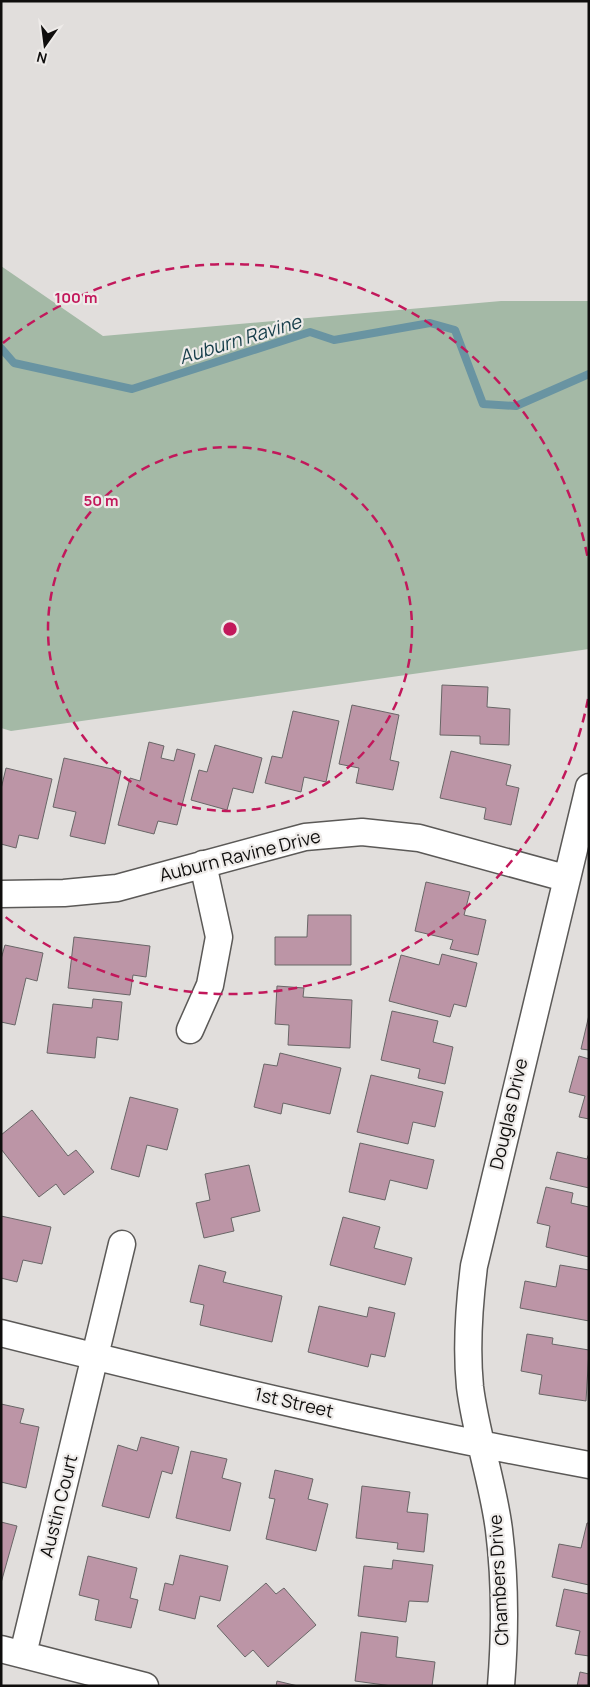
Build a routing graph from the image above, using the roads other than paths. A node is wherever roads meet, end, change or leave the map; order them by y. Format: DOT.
graph roads {
  1 [pos="589,787"];
  2 [pos="203,864"];
  3 [pos="565,878"];
  4 [pos="1,894"];
  5 [pos="190,1030"];
  6 [pos="122,1244"];
  7 [pos="1,1333"];
  8 [pos="95,1357"];
  9 [pos="483,1446"];
  10 [pos="589,1465"];
  11 [pos="12,1651"];
  12 [pos="146,1686"];
  13 [pos="502,1686"];
  1 -- 3 [label="street, Douglas Drive"];
  2 -- 3 [label="street, Auburn Ravine Drive"];
  2 -- 4 [label="street, Auburn Ravine Drive"];
  2 -- 5 [label="street"];
  3 -- 9 [label="street, Douglas Drive"];
  6 -- 8 [label="street, Austin Court"];
  7 -- 8 [label="street, 1st Street"];
  8 -- 9 [label="street, 1st Street"];
  8 -- 11 [label="street, Austin Court"];
  9 -- 10 [label="street, 1st Street"];
  9 -- 13 [label="street, Chambers Drive"];
  11 -- 12 [label="street, Austin Court"];
}
